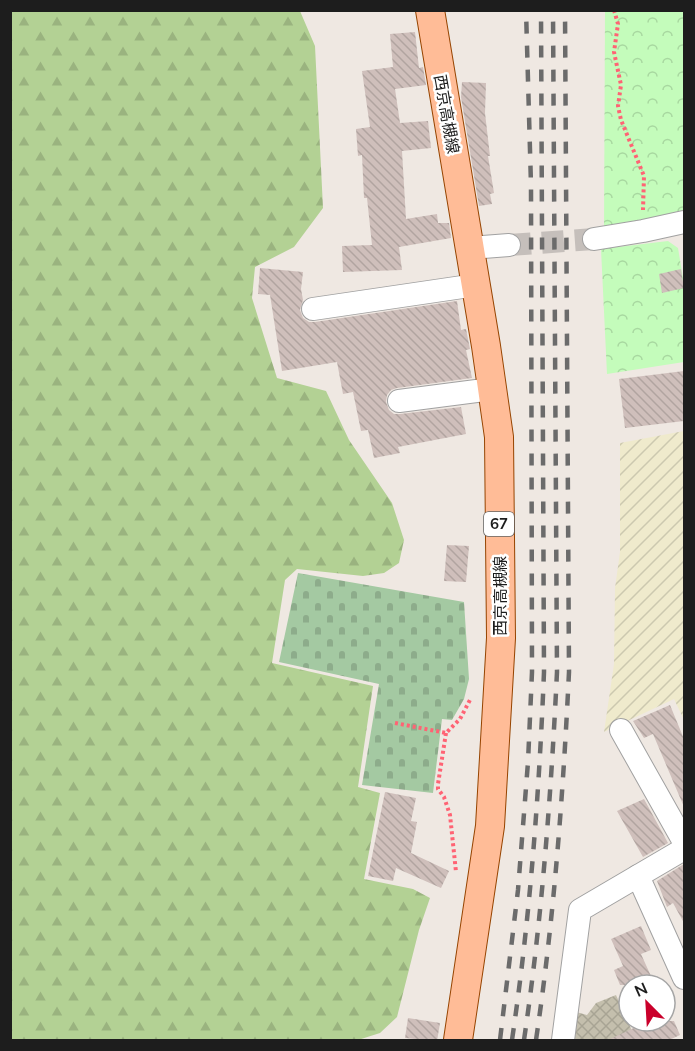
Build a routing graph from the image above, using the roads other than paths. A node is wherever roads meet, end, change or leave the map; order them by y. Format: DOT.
graph roads {
  1 [pos="430,10"];
  2 [pos="684,222"];
  3 [pos="594,239"];
  4 [pos="509,245"];
  5 [pos="470,248"];
  6 [pos="476,285"];
  7 [pos="314,309"];
  8 [pos="492,388"];
  9 [pos="399,401"];
  10 [pos="621,730"];
  11 [pos="684,842"];
  12 [pos="684,849"];
  13 [pos="638,876"];
  14 [pos="679,952"];
  15 [pos="684,978"];
  16 [pos="458,1041"];
  17 [pos="563,1041"];
  1 -- 5 [label="main road, 西京高槻線 / 67"];
  2 -- 3 [label="street"];
  4 -- 5 [label="street"];
  5 -- 6 [label="main road, 西京高槻線 / 67"];
  6 -- 7 [label="street"];
  6 -- 8 [label="main road, 西京高槻線 / 67"];
  8 -- 9 [label="street"];
  8 -- 16 [label="main road, 西京高槻線 / 67"];
  10 -- 11 [label="street"];
  12 -- 13 [label="street"];
  13 -- 14 [label="street"];
  13 -- 17 [label="street"];
  14 -- 15 [label="street"];
}
